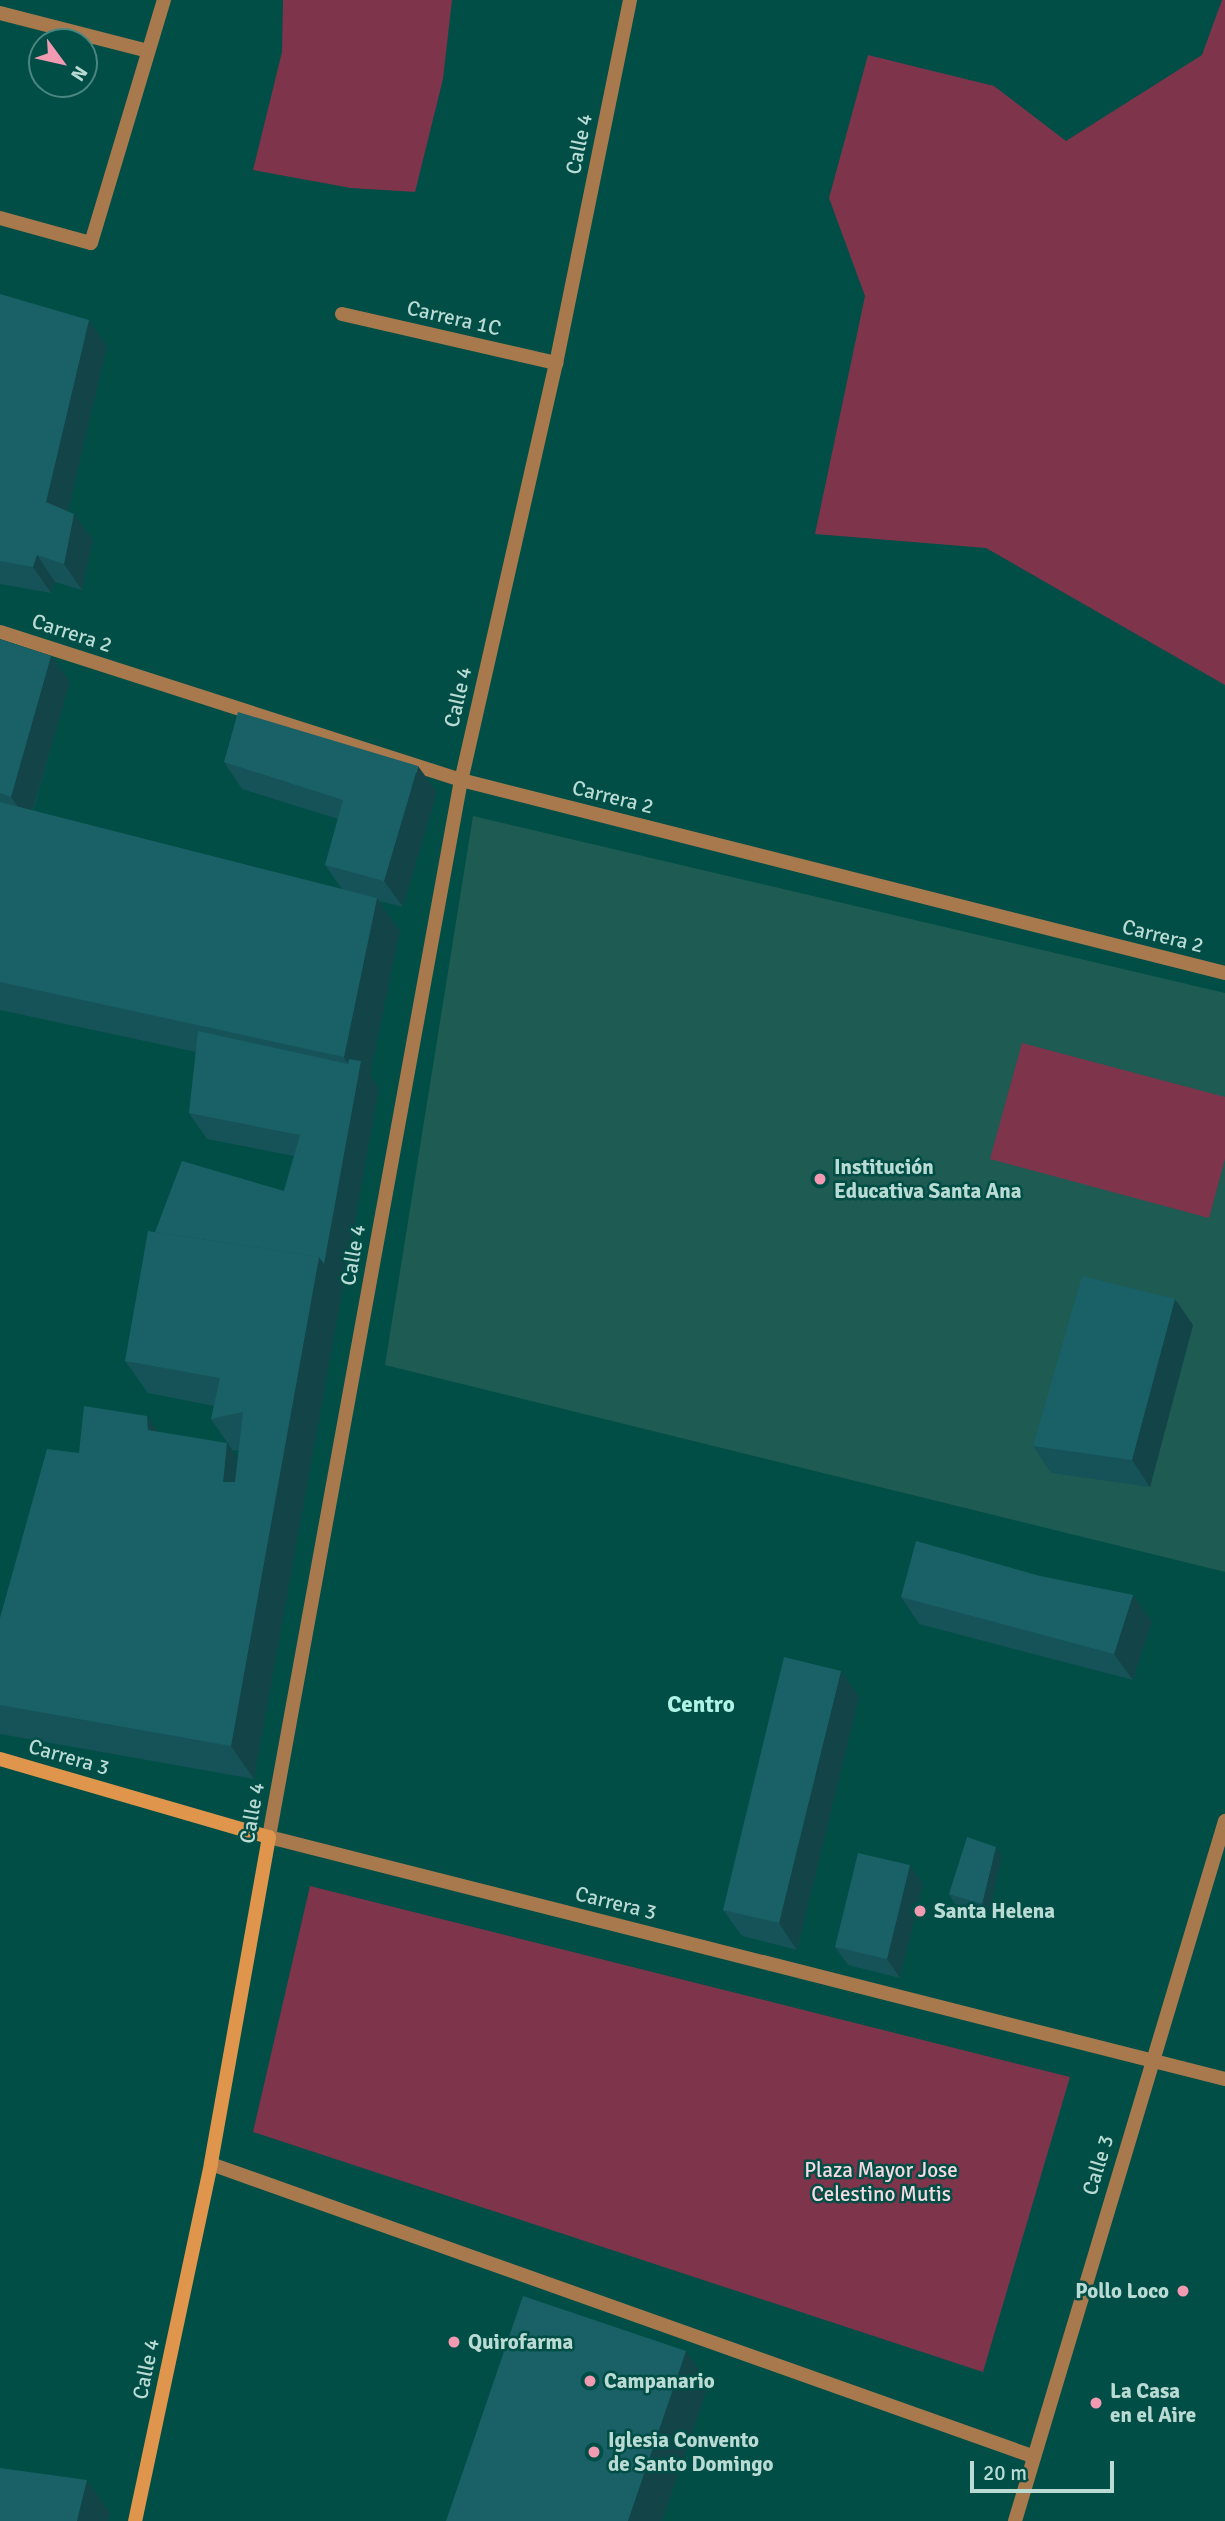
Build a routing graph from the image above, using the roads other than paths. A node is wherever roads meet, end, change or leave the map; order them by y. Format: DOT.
graph roads {
  1 [pos="164,0"];
  2 [pos="630,0"];
  3 [pos="0,12"];
  4 [pos="148,51"];
  5 [pos="0,218"];
  6 [pos="342,314"];
  7 [pos="556,363"];
  8 [pos="0,632"];
  9 [pos="461,780"];
  10 [pos="1225,973"];
  11 [pos="0,1759"];
  12 [pos="1225,1821"];
  13 [pos="269,1838"];
  14 [pos="1152,2059"];
  15 [pos="1225,2079"];
  16 [pos="211,2164"];
  17 [pos="1032,2456"];
  18 [pos="135,2521"];
  19 [pos="1015,2521"];
  1 -- 4 [label="street"];
  2 -- 7 [label="street, Calle 4"];
  3 -- 4 [label="street"];
  4 -- 5 [label="street"];
  6 -- 7 [label="street, Carrera 1C"];
  7 -- 9 [label="street, Calle 4"];
  8 -- 9 [label="street, Carrera 2"];
  9 -- 10 [label="street, Carrera 2"];
  9 -- 13 [label="street, Calle 4"];
  11 -- 13 [label="street, Carrera 3"];
  12 -- 14 [label="street, Calle 3"];
  13 -- 14 [label="street, Carrera 3"];
  13 -- 16 [label="street, Calle 4"];
  14 -- 15 [label="street, Carrera 3"];
  14 -- 17 [label="street, Calle 3"];
  16 -- 17 [label="street"];
  16 -- 18 [label="street, Calle 4"];
  17 -- 19 [label="street, Calle 3"];
}
